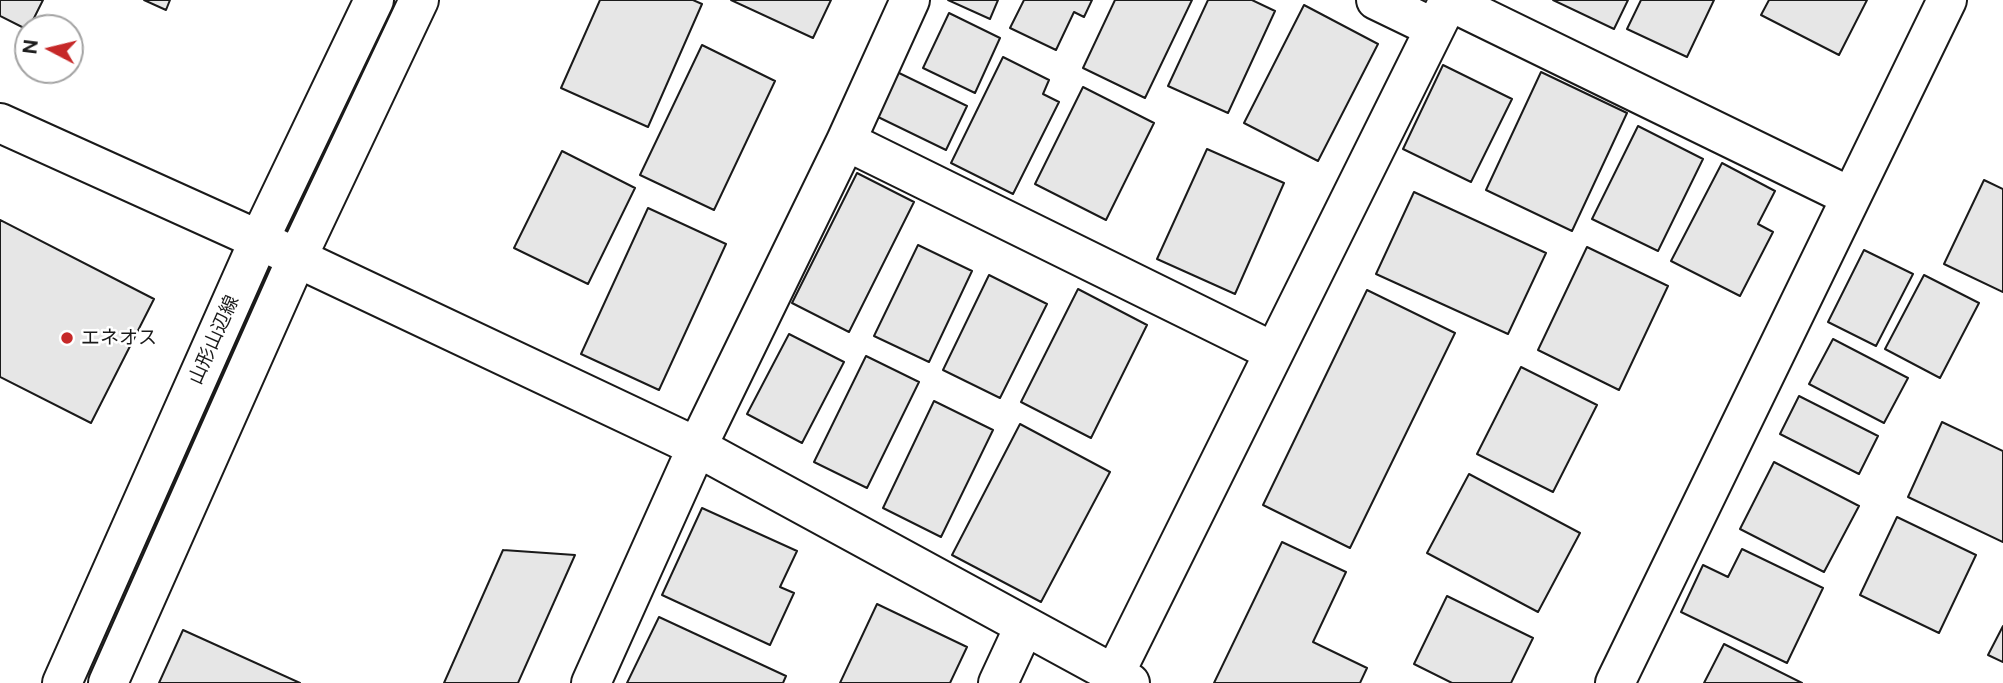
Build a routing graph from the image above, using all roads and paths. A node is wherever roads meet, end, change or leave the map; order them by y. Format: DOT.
graph roads {
  1 [pos="374,0"];
  2 [pos="419,0"];
  3 [pos="910,0"];
  4 [pos="1377,0"];
  5 [pos="1947,0"];
  6 [pos="1444,10"];
  7 [pos="0,123"];
  8 [pos="846,141"];
  9 [pos="1851,197"];
  10 [pos="259,240"];
  11 [pos="296,260"];
  12 [pos="1272,351"];
  13 [pos="698,447"];
  14 [pos="1024,627"];
  15 [pos="1122,679"];
  16 [pos="62,683"];
  17 [pos="108,683"];
  18 [pos="591,683"];
  19 [pos="998,683"];
  20 [pos="1615,683"];
  1 -- 10 [label="main road, 山形山辺線"];
  2 -- 11 [label="main road"];
  3 -- 8 [label="main road"];
  4 -- 6 [label="main road"];
  5 -- 9 [label="main road"];
  6 -- 9 [label="main road"];
  6 -- 12 [label="main road"];
  7 -- 10 [label="main road"];
  8 -- 12 [label="main road"];
  8 -- 13 [label="main road"];
  9 -- 20 [label="main road"];
  10 -- 11 [label="main road"];
  10 -- 16 [label="main road, 山形山辺線"];
  11 -- 13 [label="main road"];
  11 -- 17 [label="main road"];
  12 -- 15 [label="main road"];
  13 -- 14 [label="main road"];
  13 -- 18 [label="main road"];
  14 -- 15 [label="main road"];
  14 -- 19 [label="main road"];
}
